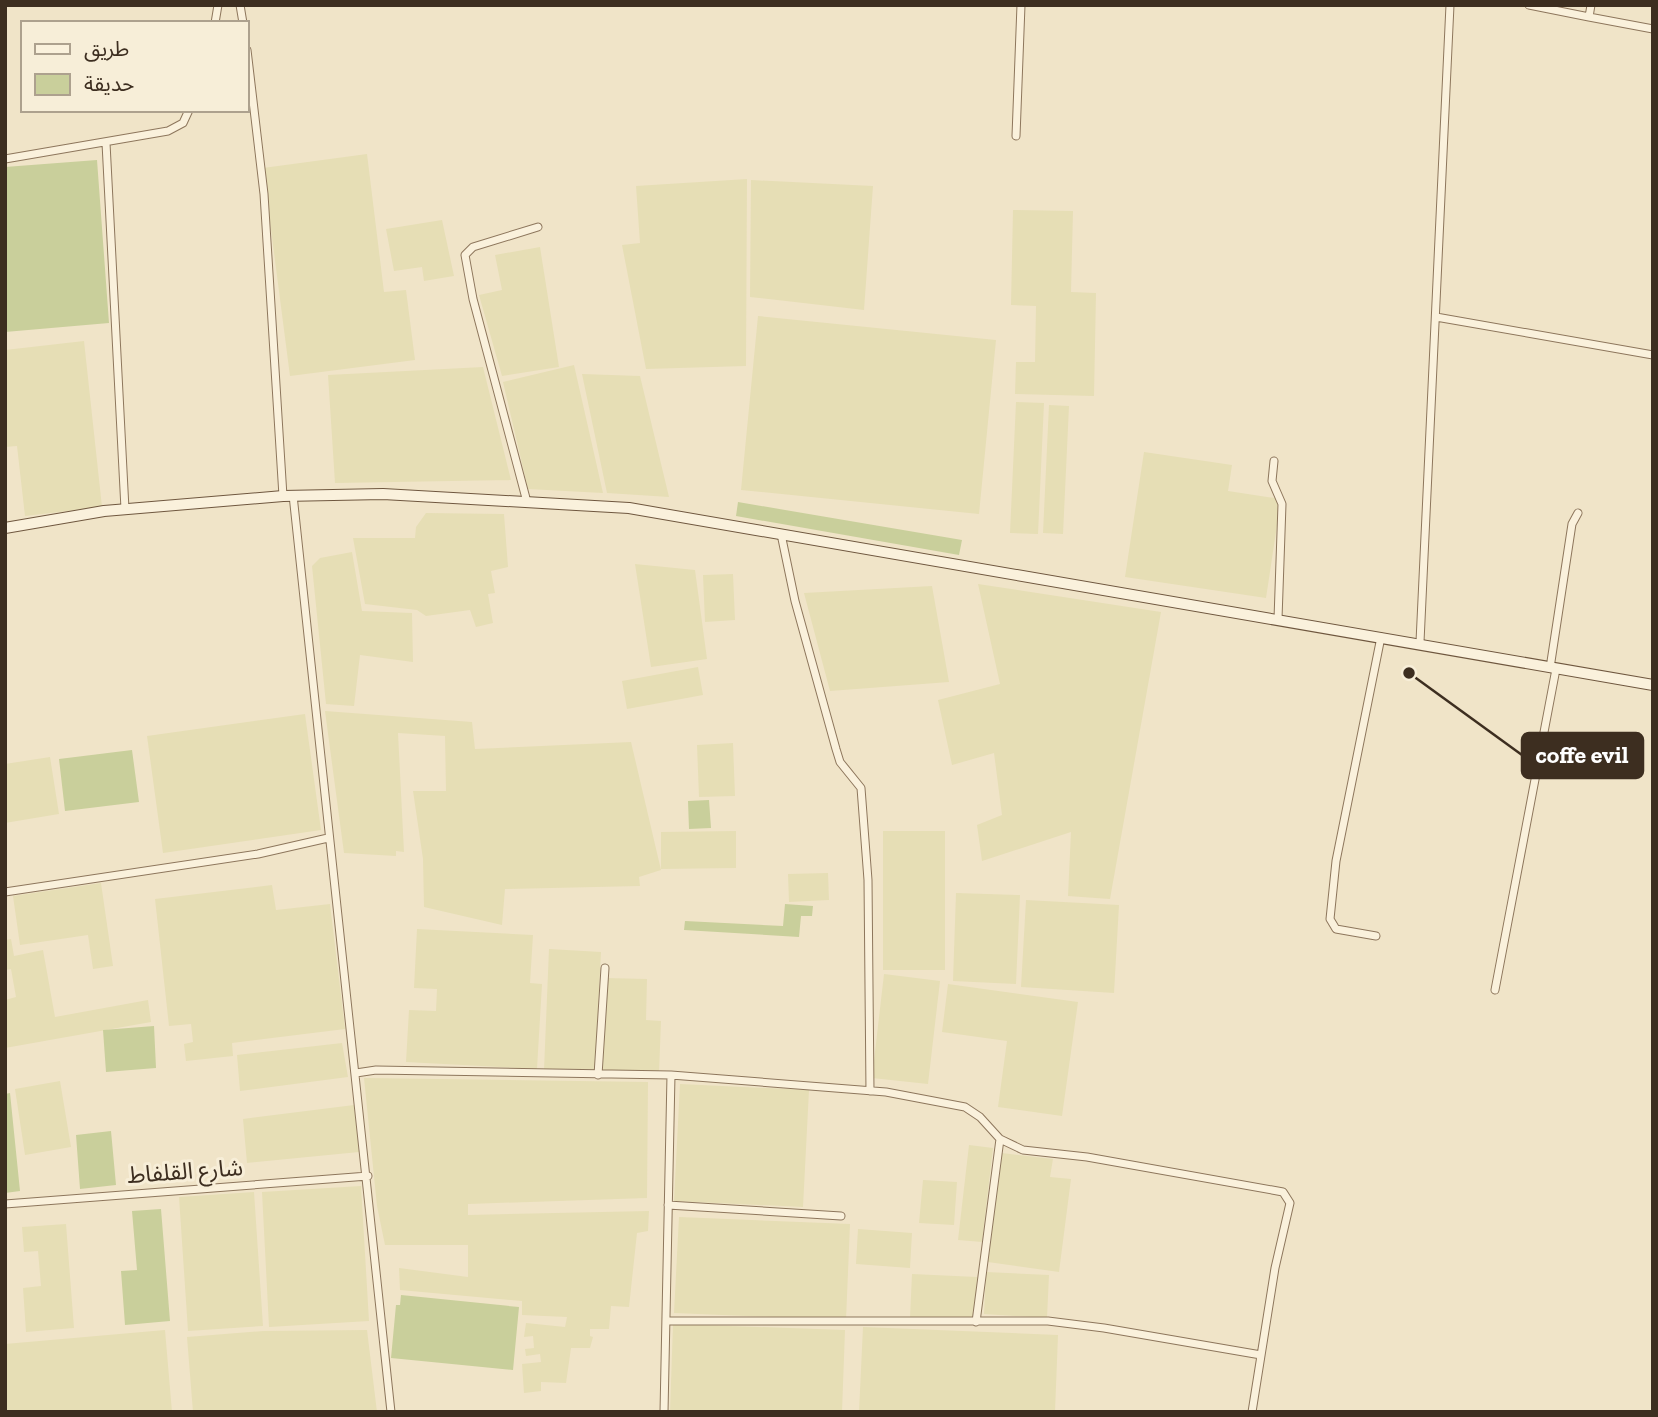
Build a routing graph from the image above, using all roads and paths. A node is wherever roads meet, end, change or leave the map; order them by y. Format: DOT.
graph roads {
  1 [pos="1021,5"];
  2 [pos="1450,5"];
  3 [pos="1529,5"];
  4 [pos="1591,5"];
  5 [pos="1589,17"];
  6 [pos="1653,30"];
  7 [pos="248,58"];
  8 [pos="188,112"];
  9 [pos="1016,135"];
  10 [pos="106,143"];
  11 [pos="5,159"];
  12 [pos="538,227"];
  13 [pos="1436,317"];
  14 [pos="1653,355"];
  15 [pos="1275,461"];
  16 [pos="288,496"];
  17 [pos="527,502"];
  18 [pos="125,509"];
  19 [pos="1578,513"];
  20 [pos="5,528"];
  21 [pos="781,534"];
  22 [pos="1278,619"];
  23 [pos="1381,637"];
  24 [pos="1420,642"];
  25 [pos="1553,668"];
  26 [pos="1653,685"];
  27 [pos="328,838"];
  28 [pos="5,892"];
  29 [pos="1376,936"];
  30 [pos="605,968"];
  31 [pos="1494,990"];
  32 [pos="356,1073"];
  33 [pos="598,1075"];
  34 [pos="671,1075"];
  35 [pos="870,1091"];
  36 [pos="1000,1139"];
  37 [pos="368,1177"];
  38 [pos="5,1204"];
  39 [pos="668,1205"];
  40 [pos="841,1216"];
  41 [pos="667,1321"];
  42 [pos="976,1322"];
  43 [pos="1261,1355"];
  44 [pos="391,1412"];
  45 [pos="664,1412"];
  46 [pos="1252,1412"];
  1 -- 9 [label="street"];
  2 -- 13 [label="street"];
  3 -- 5 [label="street"];
  4 -- 5 [label="street"];
  5 -- 6 [label="street"];
  7 -- 16 [label="street"];
  8 -- 10 [label="street"];
  10 -- 11 [label="street"];
  10 -- 18 [label="street"];
  12 -- 17 [label="street"];
  13 -- 14 [label="street"];
  13 -- 24 [label="street"];
  15 -- 22 [label="street"];
  16 -- 17 [label="street"];
  16 -- 18 [label="street"];
  16 -- 27 [label="street"];
  17 -- 21 [label="street"];
  18 -- 20 [label="street"];
  19 -- 25 [label="street"];
  21 -- 22 [label="street"];
  21 -- 35 [label="street"];
  22 -- 23 [label="street"];
  23 -- 24 [label="street"];
  23 -- 29 [label="street"];
  24 -- 25 [label="street"];
  25 -- 26 [label="street"];
  25 -- 31 [label="street"];
  27 -- 28 [label="street"];
  27 -- 32 [label="street"];
  30 -- 33 [label="street"];
  32 -- 33 [label="street"];
  32 -- 37 [label="street"];
  33 -- 34 [label="street"];
  34 -- 35 [label="street"];
  34 -- 39 [label="street"];
  35 -- 36 [label="street"];
  36 -- 42 [label="street"];
  36 -- 43 [label="street"];
  37 -- 38 [label="street, شارع القلفاط"];
  37 -- 44 [label="street"];
  39 -- 40 [label="street"];
  39 -- 41 [label="street"];
  41 -- 42 [label="street"];
  41 -- 45 [label="street"];
  42 -- 43 [label="street"];
  43 -- 46 [label="street"];
}
